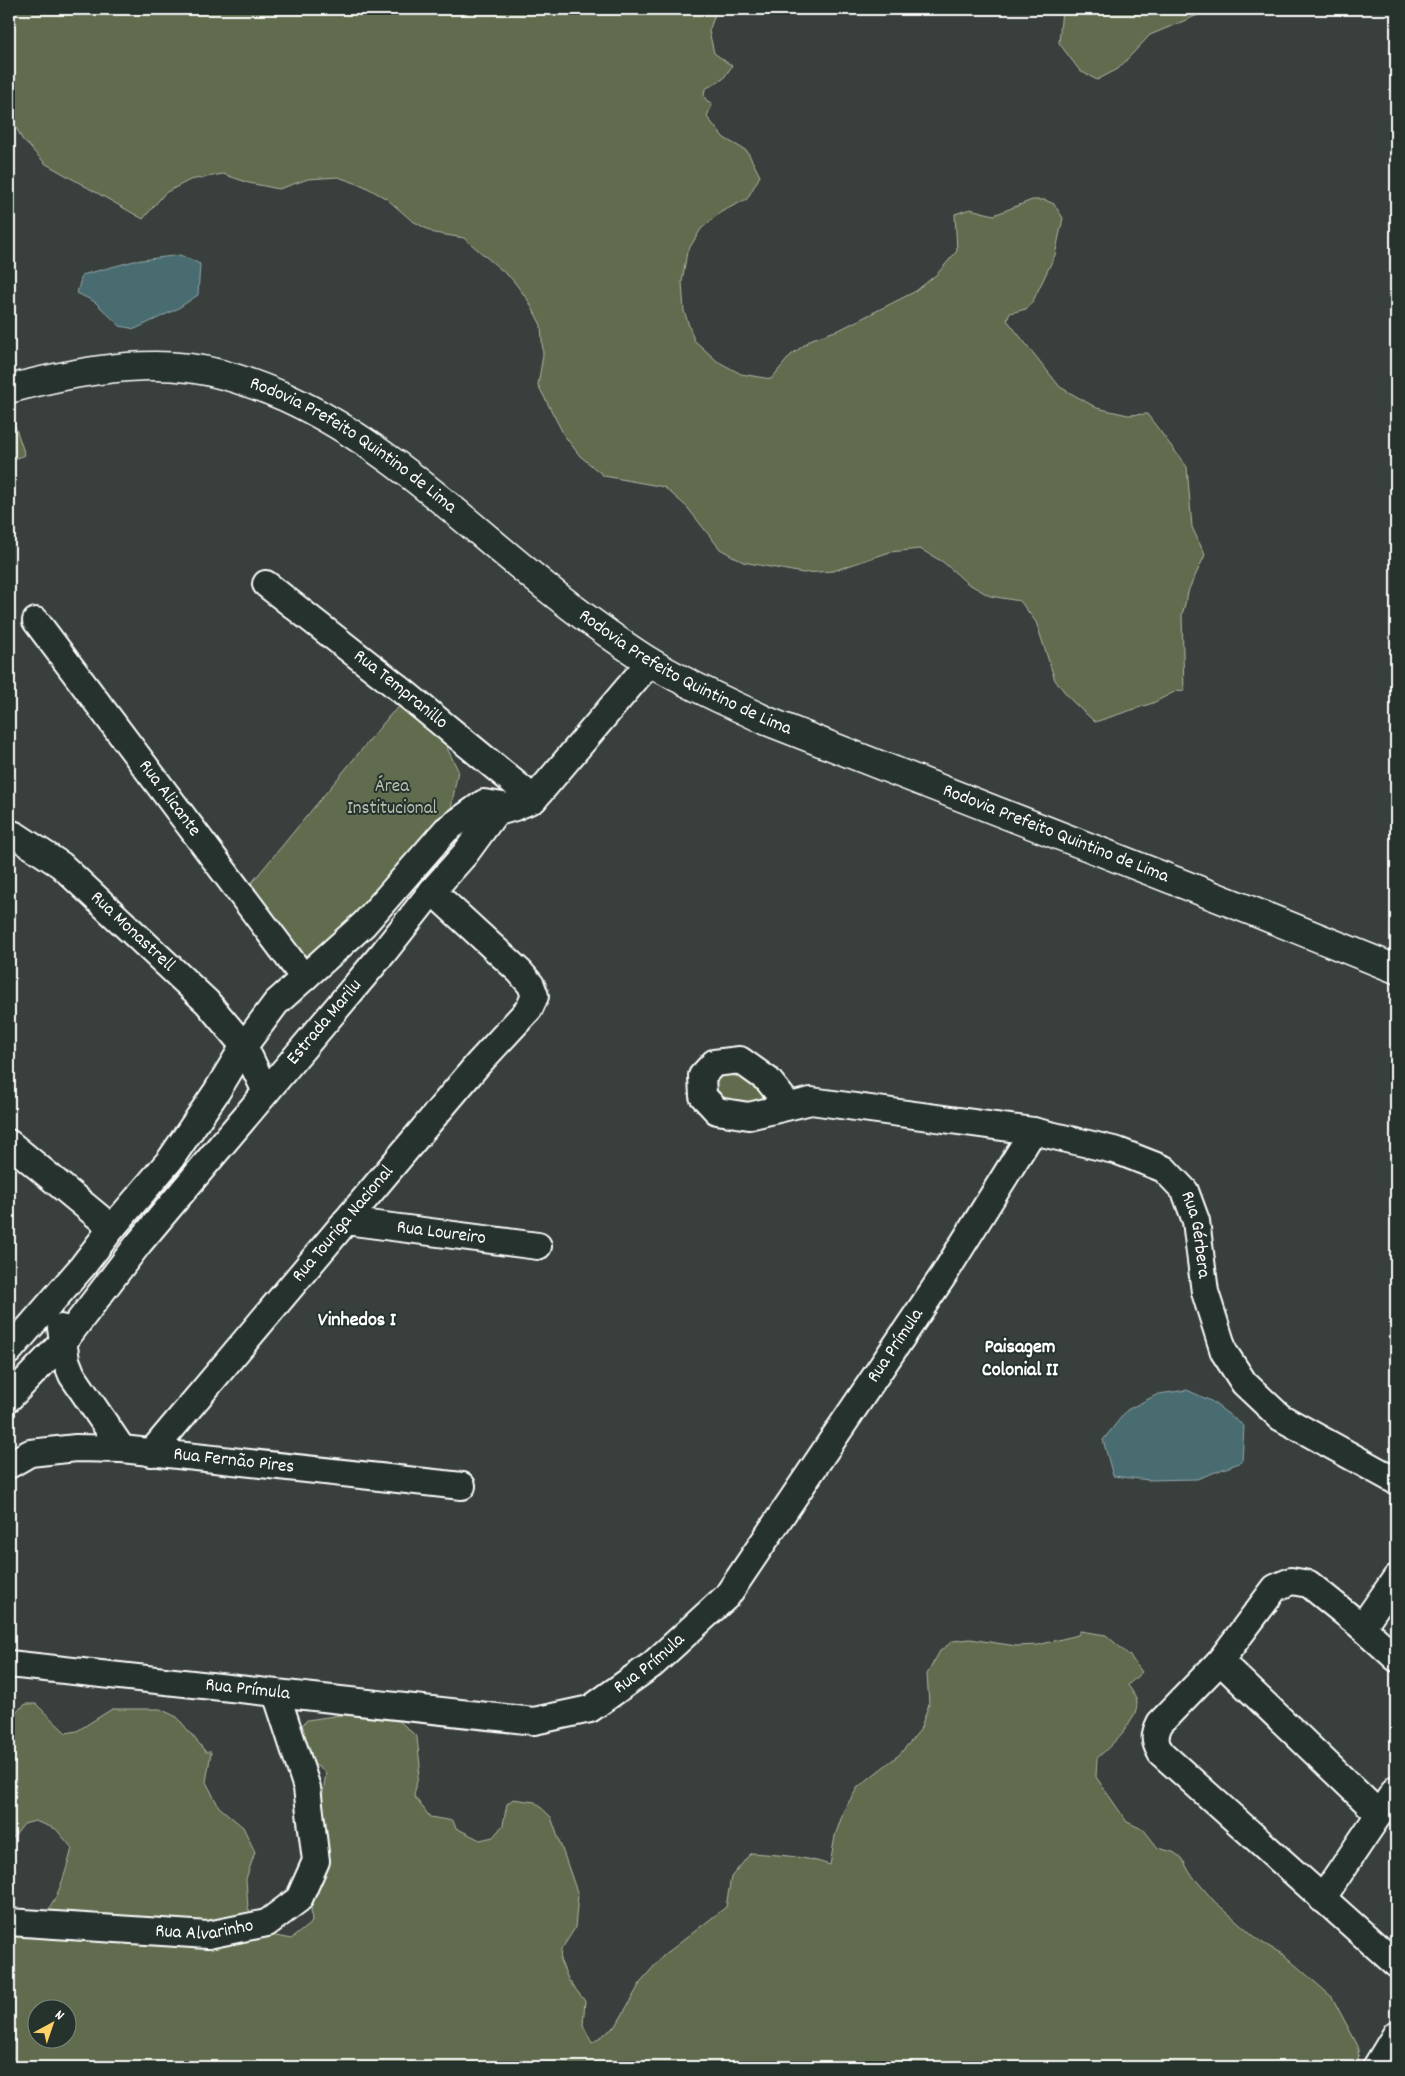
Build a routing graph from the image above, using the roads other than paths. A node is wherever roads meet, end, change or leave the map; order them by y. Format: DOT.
graph roads {
  1 [pos="9,389"];
  2 [pos="266,584"];
  3 [pos="36,621"];
  4 [pos="650,662"];
  5 [pos="524,803"];
  6 [pos="9,833"];
  7 [pos="432,891"];
  8 [pos="1396,969"];
  9 [pos="304,978"];
  10 [pos="244,1046"];
  11 [pos="266,1092"];
  12 [pos="789,1106"];
  13 [pos="1033,1131"];
  14 [pos="9,1143"];
  15 [pos="346,1221"];
  16 [pos="112,1228"];
  17 [pos="538,1246"];
  18 [pos="55,1298"];
  19 [pos="64,1342"];
  20 [pos="9,1350"];
  21 [pos="9,1398"];
  22 [pos="122,1449"];
  23 [pos="151,1453"];
  24 [pos="9,1466"];
  25 [pos="1396,1480"];
  26 [pos="462,1486"];
  27 [pos="1396,1578"];
  28 [pos="1362,1627"];
  29 [pos="1396,1658"];
  30 [pos="1220,1661"];
  31 [pos="9,1664"];
  32 [pos="276,1693"];
  33 [pos="1396,1789"];
  34 [pos="1379,1814"];
  35 [pos="1322,1899"];
  36 [pos="9,1922"];
  37 [pos="1396,1964"];
  38 [pos="1396,2034"];
  39 [pos="1376,2067"];
  1 -- 4 [label="main road, Rodovia Prefeito Quintino de Lima"];
  2 -- 5 [label="street, Rua Tempranillo"];
  3 -- 9 [label="street, Rua Alicante"];
  4 -- 5 [label="street, Estrada Marilu"];
  4 -- 8 [label="main road, Rodovia Prefeito Quintino de Lima"];
  5 -- 7 [label="street, Estrada Marilu"];
  5 -- 9 [label="street"];
  6 -- 10 [label="street, Rua Monastrell"];
  7 -- 11 [label="street, Estrada Marilu"];
  7 -- 15 [label="street, Rua Touriga Nacional"];
  9 -- 10 [label="street"];
  10 -- 11 [label="street, Rua Monastrell"];
  10 -- 16 [label="street"];
  11 -- 19 [label="street, Estrada Marilu"];
  12 -- 13 [label="street, Rua Gérbera"];
  13 -- 25 [label="street, Rua Gérbera"];
  13 -- 32 [label="street, Rua Prímula"];
  14 -- 16 [label="street"];
  15 -- 17 [label="street, Rua Loureiro"];
  15 -- 23 [label="street, Rua Touriga Nacional"];
  16 -- 18 [label="street"];
  18 -- 19 [label="street"];
  18 -- 20 [label="street"];
  19 -- 21 [label="street, Estrada Marilu"];
  19 -- 22 [label="street"];
  22 -- 23 [label="street, Rua Fernão Pires"];
  22 -- 24 [label="street, Rua Fernão Pires"];
  23 -- 26 [label="street, Rua Fernão Pires"];
  27 -- 28 [label="street"];
  28 -- 29 [label="street"];
  28 -- 30 [label="street"];
  30 -- 34 [label="street"];
  30 -- 35 [label="street"];
  31 -- 32 [label="street, Rua Prímula"];
  32 -- 36 [label="street, Rua Alvarinho"];
  33 -- 34 [label="street"];
  34 -- 35 [label="street"];
  35 -- 37 [label="street"];
  38 -- 39 [label="street"];
}
